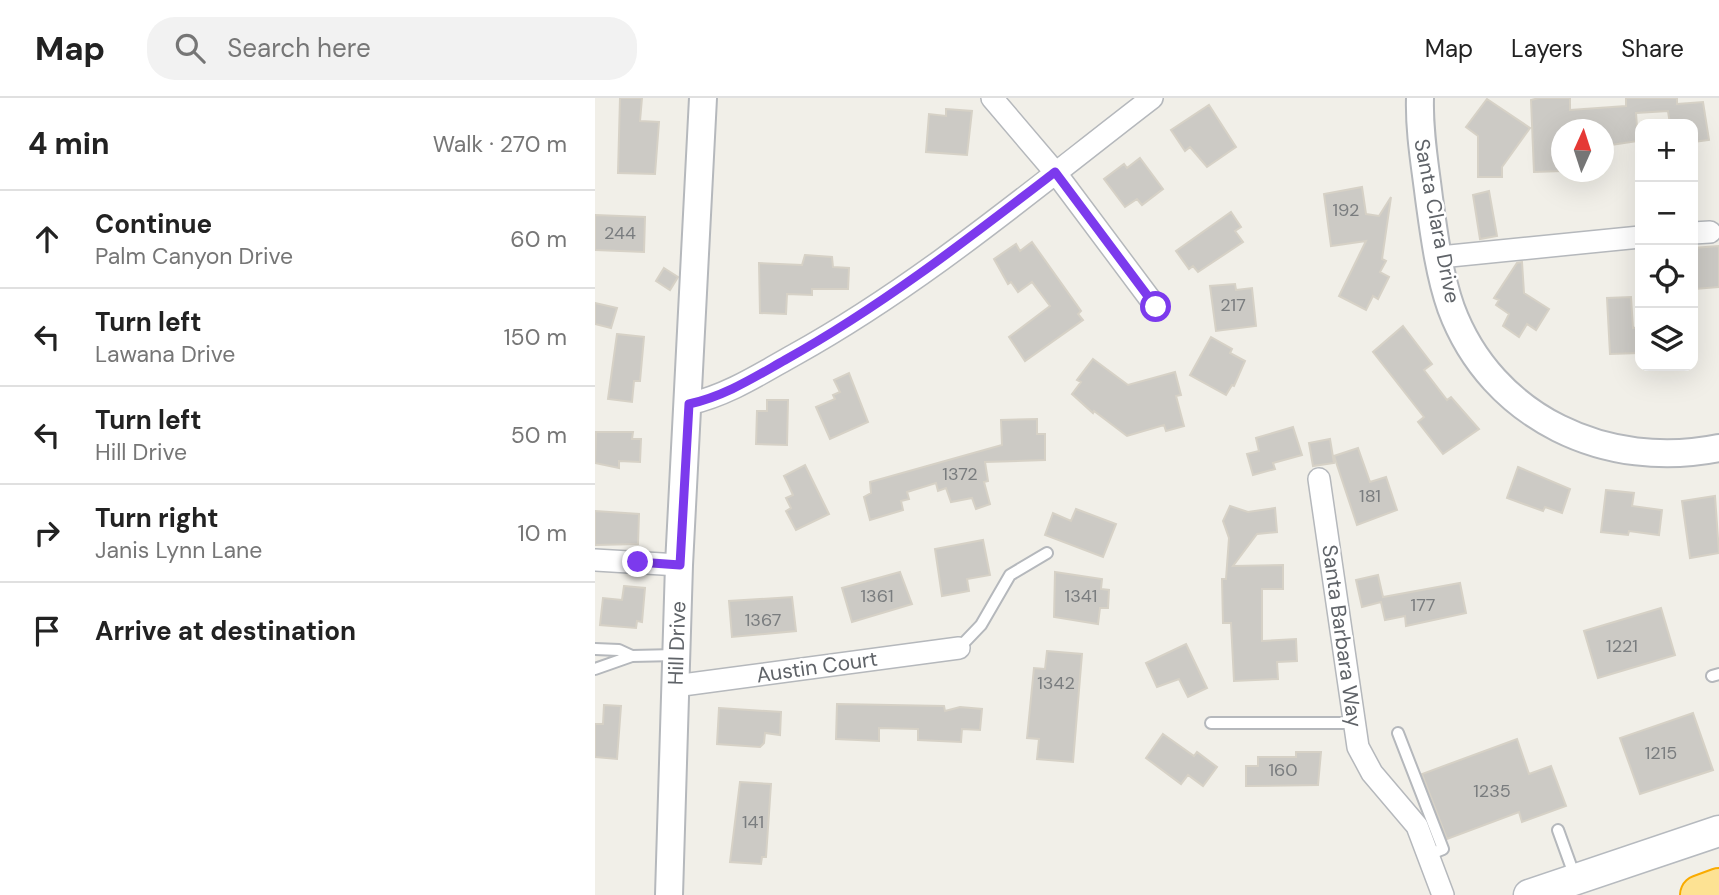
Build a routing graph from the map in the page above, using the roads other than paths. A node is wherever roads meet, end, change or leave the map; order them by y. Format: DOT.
graph roads {
  1 [pos="703,98"];
  2 [pos="992,98"];
  3 [pos="1152,98"];
  4 [pos="1420,98"];
  5 [pos="1055,172"];
  6 [pos="1635,238"];
  7 [pos="1440,257"];
  8 [pos="1156,307"];
  9 [pos="689,404"];
  10 [pos="1719,449"];
  11 [pos="1319,479"];
  12 [pos="1047,553"];
  13 [pos="595,560"];
  14 [pos="680,565"];
  15 [pos="959,648"];
  16 [pos="595,649"];
  17 [pos="676,655"];
  18 [pos="632,656"];
  19 [pos="595,669"];
  20 [pos="675,686"];
  21 [pos="1211,723"];
  22 [pos="1353,723"];
  23 [pos="1398,733"];
  24 [pos="1558,830"];
  25 [pos="1719,831"];
  26 [pos="1428,855"];
  27 [pos="1576,880"];
  28 [pos="1719,888"];
  29 [pos="669,895"];
  30 [pos="1443,895"];
  31 [pos="1529,895"];
  32 [pos="1700,895"];
  1 -- 9 [label="street, Hill Drive"];
  2 -- 5 [label="street"];
  3 -- 5 [label="street"];
  4 -- 7 [label="street, Santa Clara Drive"];
  5 -- 8 [label="street"];
  5 -- 9 [label="street"];
  6 -- 7 [label="street"];
  7 -- 10 [label="street, Santa Clara Drive"];
  9 -- 14 [label="street, Hill Drive"];
  11 -- 22 [label="street, Santa Barbara Way"];
  12 -- 15 [label="lane"];
  13 -- 14 [label="street"];
  14 -- 17 [label="street, Hill Drive"];
  15 -- 20 [label="street, Austin Court"];
  16 -- 18 [label="lane"];
  17 -- 18 [label="lane"];
  17 -- 20 [label="street, Hill Drive"];
  18 -- 19 [label="lane"];
  20 -- 29 [label="street, Hill Drive"];
  21 -- 22 [label="lane"];
  22 -- 26 [label="street, Santa Barbara Way"];
  23 -- 26 [label="lane"];
  24 -- 27 [label="lane"];
  25 -- 27 [label="main road"];
  26 -- 30 [label="street, Santa Barbara Way"];
  27 -- 31 [label="main road"];
  28 -- 32 [label="highway"];
}
